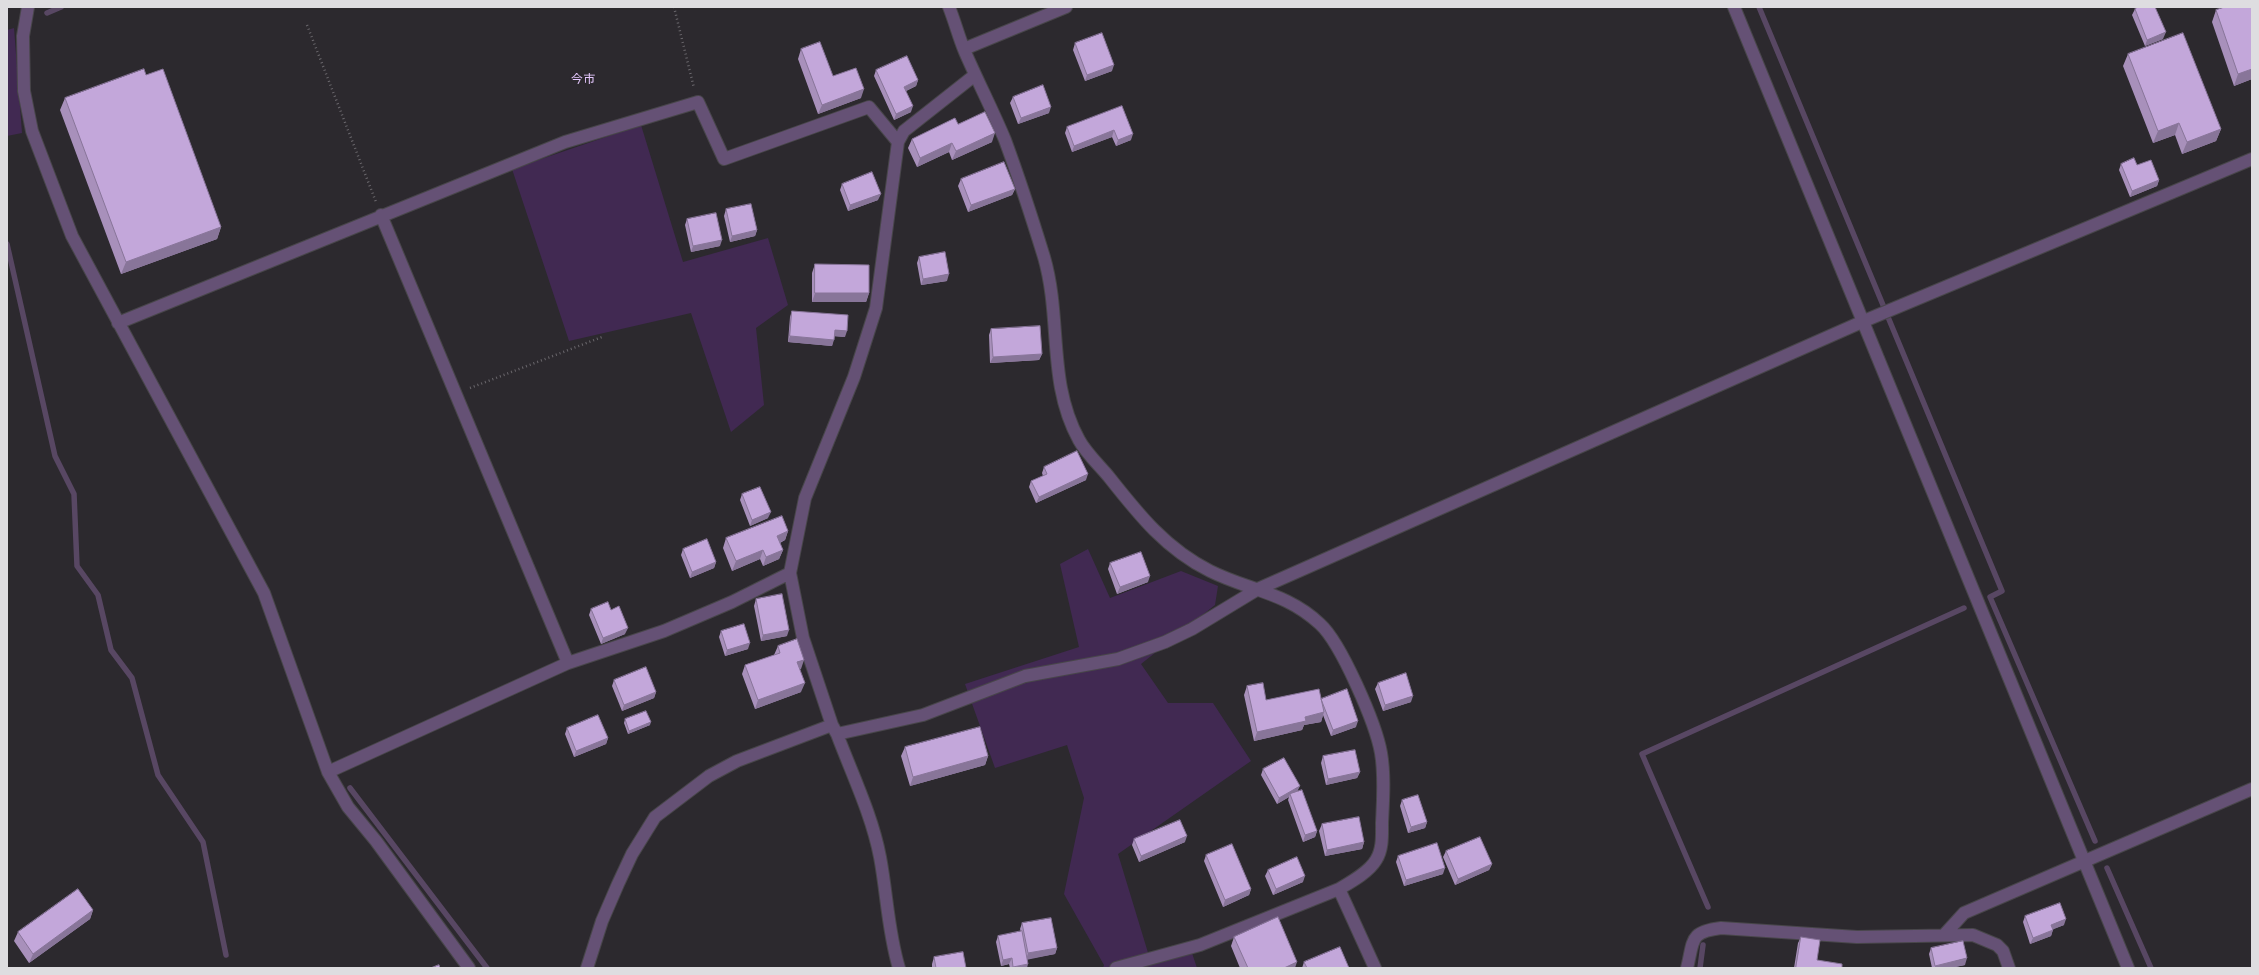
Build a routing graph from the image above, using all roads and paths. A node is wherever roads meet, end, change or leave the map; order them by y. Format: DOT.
graph roads {
  1 [pos="28,7"];
  2 [pos="674,7"];
  3 [pos="949,7"];
  4 [pos="1066,7"];
  5 [pos="1734,7"];
  6 [pos="307,25"];
  7 [pos="964,49"];
  8 [pos="975,75"];
  9 [pos="698,102"];
  10 [pos="898,142"];
  11 [pos="2252,159"];
  12 [pos="381,215"];
  13 [pos="1864,321"];
  14 [pos="118,323"];
  15 [pos="602,337"];
  16 [pos="455,393"];
  17 [pos="790,573"];
  18 [pos="1258,589"];
  19 [pos="568,663"];
  20 [pos="835,729"];
  21 [pos="328,772"];
  22 [pos="2252,789"];
  23 [pos="2086,861"];
  24 [pos="1339,889"];
  25 [pos="1944,935"];
  26 [pos="469,968"];
  27 [pos="587,968"];
  28 [pos="899,968"];
  29 [pos="1116,968"];
  30 [pos="1375,968"];
  31 [pos="1687,968"];
  32 [pos="2009,968"];
  33 [pos="2128,968"];
  1 -- 14 [label="street"];
  2 -- 9 [label="path"];
  3 -- 7 [label="street"];
  4 -- 7 [label="street"];
  5 -- 13 [label="street"];
  6 -- 12 [label="path"];
  7 -- 8 [label="street"];
  8 -- 10 [label="street"];
  8 -- 18 [label="street"];
  9 -- 10 [label="street"];
  9 -- 12 [label="street"];
  10 -- 17 [label="street"];
  11 -- 13 [label="street"];
  12 -- 14 [label="street"];
  12 -- 16 [label="street"];
  13 -- 18 [label="street"];
  13 -- 23 [label="street"];
  14 -- 21 [label="street"];
  15 -- 16 [label="path"];
  16 -- 19 [label="street"];
  17 -- 19 [label="street"];
  17 -- 20 [label="street"];
  18 -- 20 [label="street"];
  18 -- 24 [label="street"];
  19 -- 21 [label="street"];
  20 -- 27 [label="street"];
  20 -- 28 [label="street"];
  21 -- 26 [label="street"];
  22 -- 23 [label="street"];
  23 -- 25 [label="street"];
  23 -- 33 [label="street"];
  24 -- 29 [label="street"];
  24 -- 30 [label="street"];
  25 -- 31 [label="street"];
  25 -- 32 [label="street"];
}
